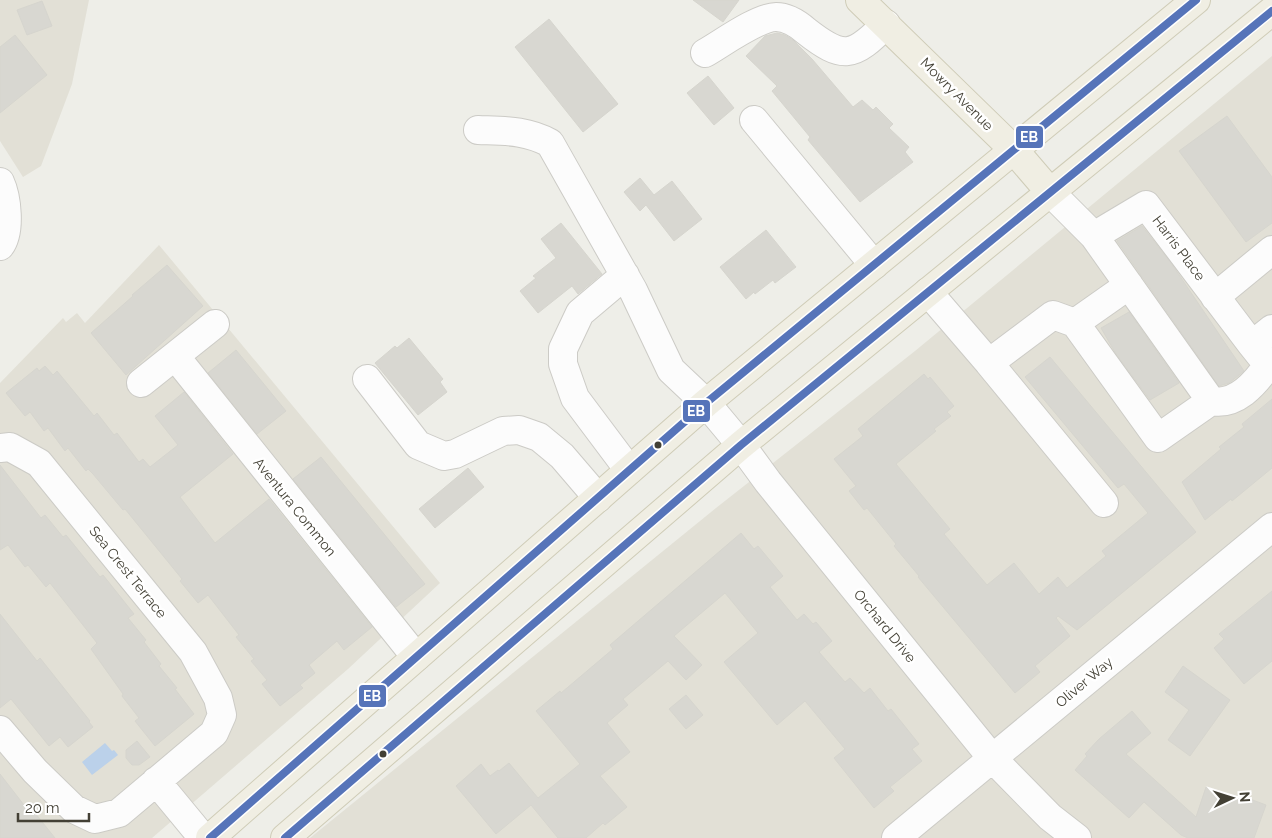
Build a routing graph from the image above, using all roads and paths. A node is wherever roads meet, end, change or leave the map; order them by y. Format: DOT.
graph roads {
  1 [pos="860,0"];
  2 [pos="1196,0"];
  3 [pos="1272,12"];
  4 [pos="886,24"];
  5 [pos="705,53"];
  6 [pos="754,120"];
  7 [pos="478,130"];
  8 [pos="1014,150"];
  9 [pos="0,182"];
  10 [pos="1050,192"];
  11 [pos="1094,236"];
  12 [pos="0,246"];
  13 [pos="1272,250"];
  14 [pos="874,265"];
  15 [pos="625,275"];
  16 [pos="1129,285"];
  17 [pos="928,292"];
  18 [pos="1215,296"];
  19 [pos="1075,323"];
  20 [pos="215,324"];
  21 [pos="1262,337"];
  22 [pos="175,356"];
  23 [pos="989,363"];
  24 [pos="366,379"];
  25 [pos="141,383"];
  26 [pos="1211,401"];
  27 [pos="706,403"];
  28 [pos="741,445"];
  29 [pos="5,448"];
  30 [pos="629,470"];
  31 [pos="598,498"];
  32 [pos="1104,503"];
  33 [pos="1272,526"];
  34 [pos="416,657"];
  35 [pos="0,730"];
  36 [pos="992,758"];
  37 [pos="156,781"];
  38 [pos="203,838"];
  39 [pos="210,838"];
  40 [pos="285,838"];
  41 [pos="896,838"];
  42 [pos="1077,838"];
  1 -- 4 [label="main road, Mowry Avenue"];
  2 -- 8 [label="main road"];
  3 -- 10 [label="main road"];
  4 -- 5 [label="street"];
  4 -- 8 [label="main road, Mowry Avenue"];
  6 -- 14 [label="street"];
  7 -- 15 [label="street, Orchard Drive"];
  8 -- 10 [label="main road, Mowry Avenue"];
  8 -- 14 [label="main road"];
  9 -- 12 [label="street"];
  10 -- 11 [label="street"];
  10 -- 17 [label="main road"];
  11 -- 16 [label="street"];
  11 -- 18 [label="street, Harris Place"];
  13 -- 18 [label="street"];
  14 -- 27 [label="main road"];
  15 -- 27 [label="street, Orchard Drive"];
  15 -- 30 [label="street"];
  16 -- 19 [label="street"];
  16 -- 26 [label="street"];
  17 -- 23 [label="street"];
  17 -- 28 [label="main road"];
  18 -- 21 [label="street, Harris Place"];
  19 -- 23 [label="street"];
  19 -- 26 [label="street"];
  20 -- 22 [label="street"];
  21 -- 26 [label="street, Harris Place"];
  22 -- 25 [label="street"];
  22 -- 34 [label="street, Aventura Common"];
  23 -- 32 [label="street"];
  24 -- 31 [label="street"];
  27 -- 28 [label="street, Orchard Drive"];
  27 -- 30 [label="main road"];
  28 -- 36 [label="street, Orchard Drive"];
  28 -- 40 [label="main road"];
  29 -- 37 [label="street, Sea Crest Terrace"];
  30 -- 31 [label="main road"];
  31 -- 34 [label="main road"];
  33 -- 36 [label="street, Oliver Way"];
  34 -- 39 [label="main road"];
  35 -- 37 [label="street"];
  36 -- 41 [label="street, Oliver Way"];
  36 -- 42 [label="street, Orchard Drive"];
  37 -- 38 [label="street"];
}
